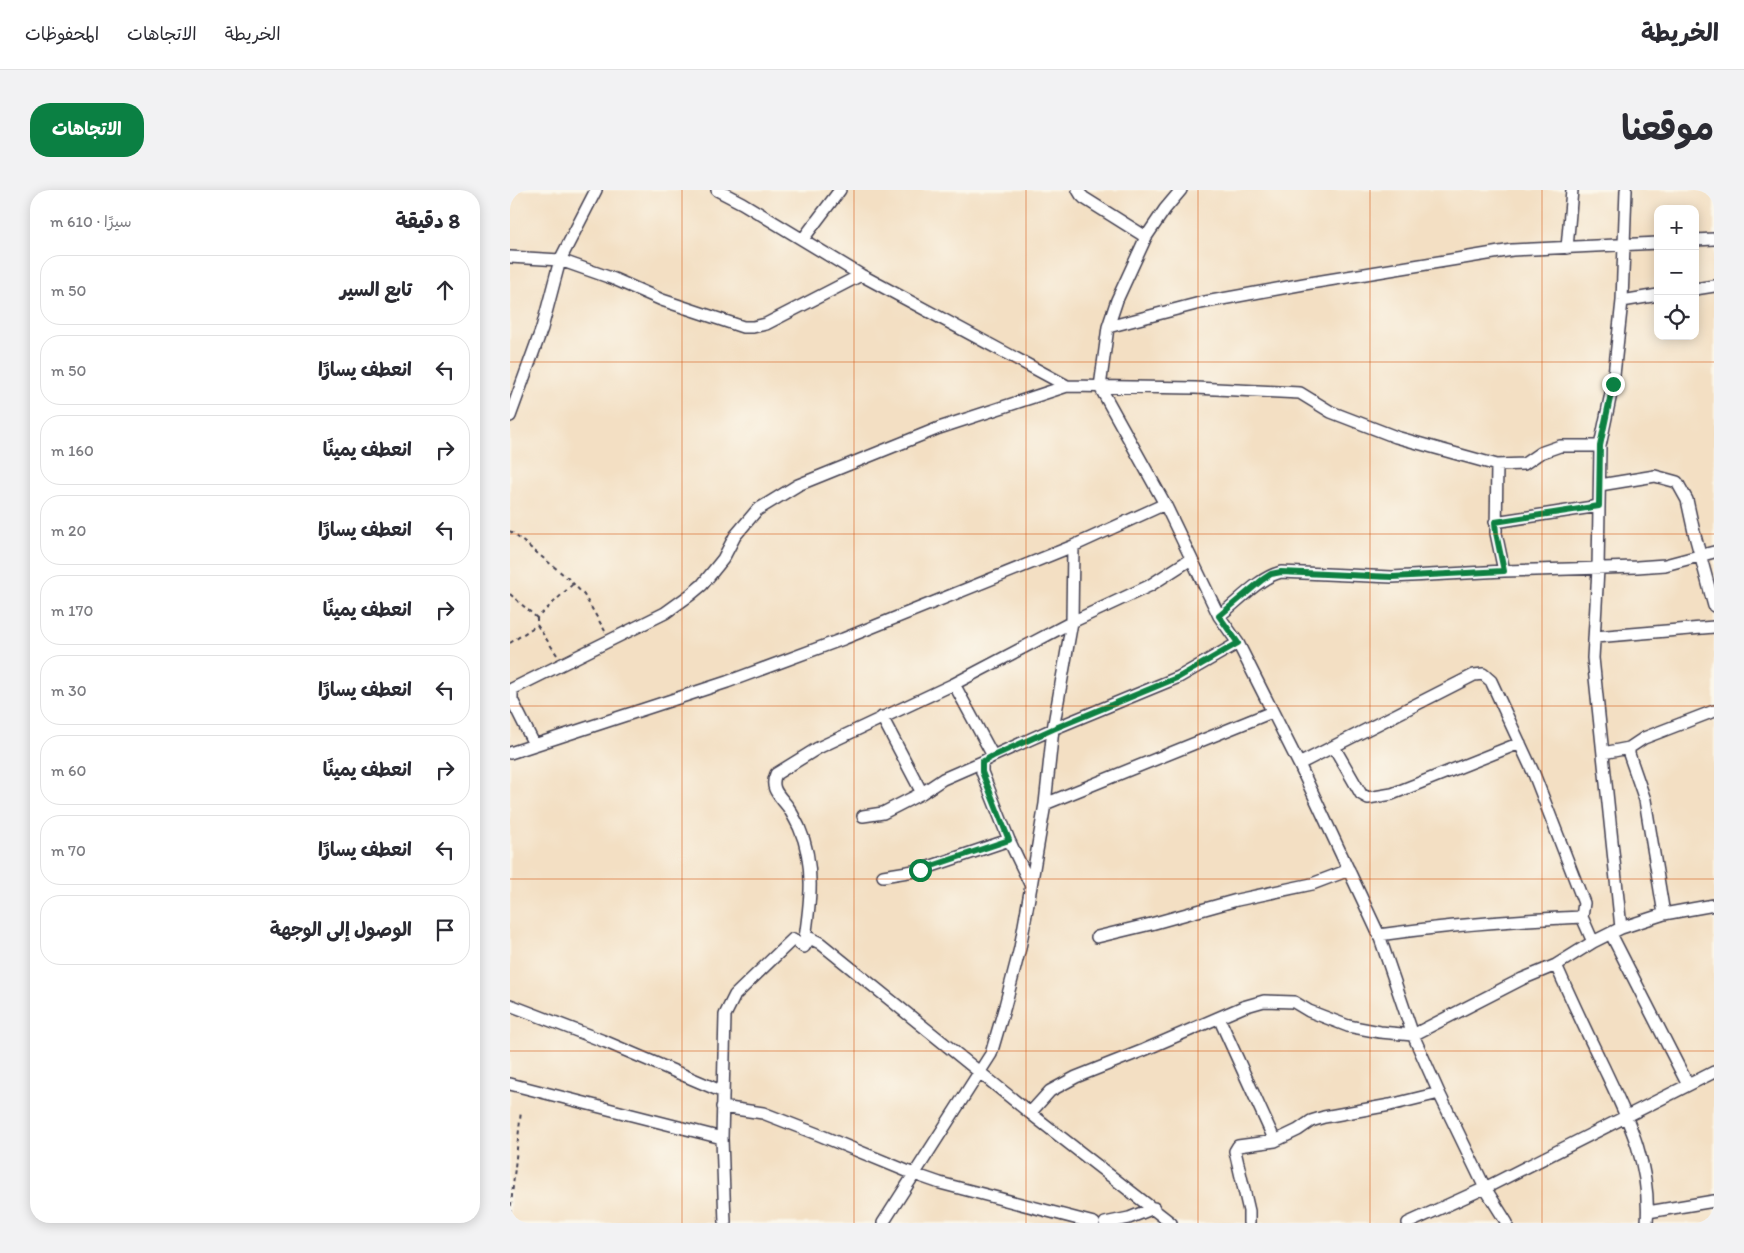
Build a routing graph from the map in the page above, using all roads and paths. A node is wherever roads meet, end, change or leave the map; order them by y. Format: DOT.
graph roads {
  1 [pos="596,190"];
  2 [pos="717,190"];
  3 [pos="840,190"];
  4 [pos="1078,190"];
  5 [pos="1182,190"];
  6 [pos="1572,190"];
  7 [pos="1626,190"];
  8 [pos="1146,237"];
  9 [pos="803,239"];
  10 [pos="1714,239"];
  11 [pos="1699,240"];
  12 [pos="1654,243"];
  13 [pos="1623,245"];
  14 [pos="1567,248"];
  15 [pos="510,257"];
  16 [pos="560,260"];
  17 [pos="861,274"];
  18 [pos="1714,286"];
  19 [pos="1699,288"];
  20 [pos="1654,297"];
  21 [pos="1622,301"];
  22 [pos="1108,327"];
  23 [pos="1067,386"];
  24 [pos="1100,387"];
  25 [pos="510,416"];
  26 [pos="1600,446"];
  27 [pos="1497,465"];
  28 [pos="1600,486"];
  29 [pos="1165,504"];
  30 [pos="1599,506"];
  31 [pos="1495,522"];
  32 [pos="510,531"];
  33 [pos="1073,546"];
  34 [pos="1714,552"];
  35 [pos="1700,555"];
  36 [pos="1192,560"];
  37 [pos="1598,569"];
  38 [pos="1504,571"];
  39 [pos="573,584"];
  40 [pos="510,594"];
  41 [pos="1714,606"];
  42 [pos="1219,616"];
  43 [pos="537,618"];
  44 [pos="1072,622"];
  45 [pos="537,625"];
  46 [pos="1714,627"];
  47 [pos="1595,637"];
  48 [pos="611,641"];
  49 [pos="510,643"];
  50 [pos="1238,643"];
  51 [pos="562,664"];
  52 [pos="954,684"];
  53 [pos="1272,712"];
  54 [pos="1714,712"];
  55 [pos="882,717"];
  56 [pos="1053,729"];
  57 [pos="1520,743"];
  58 [pos="534,744"];
  59 [pos="1334,747"];
  60 [pos="1629,748"];
  61 [pos="510,753"];
  62 [pos="1603,753"];
  63 [pos="993,756"];
  64 [pos="982,762"];
  65 [pos="1299,764"];
  66 [pos="922,792"];
  67 [pos="1045,804"];
  68 [pos="863,816"];
  69 [pos="1009,840"];
  70 [pos="1349,870"];
  71 [pos="882,876"];
  72 [pos="1031,886"];
  73 [pos="1714,905"];
  74 [pos="1664,914"];
  75 [pos="1582,917"];
  76 [pos="1616,931"];
  77 [pos="1379,935"];
  78 [pos="1097,937"];
  79 [pos="1593,942"];
  80 [pos="804,947"];
  81 [pos="1556,965"];
  82 [pos="510,1005"];
  83 [pos="1219,1018"];
  84 [pos="1413,1035"];
  85 [pos="979,1072"];
  86 [pos="1714,1072"];
  87 [pos="510,1084"];
  88 [pos="1688,1085"];
  89 [pos="723,1092"];
  90 [pos="1439,1093"];
  91 [pos="722,1107"];
  92 [pos="521,1111"];
  93 [pos="1030,1113"];
  94 [pos="1626,1116"];
  95 [pos="722,1138"];
  96 [pos="1275,1141"];
  97 [pos="914,1174"];
  98 [pos="1485,1188"];
  99 [pos="1714,1201"];
  100 [pos="1154,1208"];
  101 [pos="510,1214"];
  102 [pos="1648,1218"];
  103 [pos="1128,1221"];
  104 [pos="1078,1222"];
  105 [pos="725,1223"];
  106 [pos="883,1223"];
  107 [pos="1094,1223"];
  108 [pos="1105,1223"];
  109 [pos="1171,1223"];
  110 [pos="1249,1223"];
  111 [pos="1408,1223"];
  112 [pos="1507,1223"];
  1 -- 16 [label="street"];
  2 -- 9 [label="street"];
  3 -- 9 [label="street"];
  4 -- 8 [label="street"];
  5 -- 8 [label="street"];
  6 -- 14 [label="street"];
  7 -- 13 [label="street"];
  8 -- 22 [label="street"];
  9 -- 17 [label="street"];
  10 -- 11 [label="street"];
  12 -- 13 [label="street"];
  13 -- 14 [label="street"];
  13 -- 21 [label="street"];
  14 -- 22 [label="street"];
  15 -- 16 [label="street"];
  16 -- 17 [label="street"];
  16 -- 25 [label="street"];
  17 -- 23 [label="street"];
  18 -- 19 [label="street"];
  20 -- 21 [label="street"];
  21 -- 26 [label="street"];
  22 -- 24 [label="street"];
  23 -- 24 [label="street"];
  23 -- 48 [label="street"];
  24 -- 27 [label="street"];
  24 -- 29 [label="street"];
  26 -- 27 [label="street"];
  26 -- 28 [label="street"];
  27 -- 31 [label="street"];
  28 -- 30 [label="street"];
  28 -- 35 [label="street"];
  29 -- 33 [label="street"];
  29 -- 36 [label="street"];
  30 -- 31 [label="street"];
  30 -- 37 [label="street"];
  31 -- 38 [label="street"];
  32 -- 39 [label="path"];
  33 -- 44 [label="street"];
  33 -- 58 [label="street"];
  34 -- 35 [label="street"];
  35 -- 37 [label="street"];
  35 -- 41 [label="street"];
  36 -- 42 [label="street"];
  36 -- 44 [label="street"];
  37 -- 38 [label="street"];
  37 -- 47 [label="street"];
  38 -- 42 [label="street"];
  39 -- 43 [label="path"];
  39 -- 48 [label="path"];
  40 -- 43 [label="path"];
  42 -- 50 [label="street"];
  43 -- 45 [label="path"];
  44 -- 52 [label="street"];
  44 -- 56 [label="street"];
  45 -- 49 [label="path"];
  45 -- 51 [label="path"];
  46 -- 47 [label="street"];
  47 -- 62 [label="street"];
  48 -- 51 [label="street"];
  50 -- 53 [label="street"];
  50 -- 56 [label="street"];
  51 -- 58 [label="street"];
  52 -- 55 [label="street"];
  52 -- 63 [label="street"];
  53 -- 65 [label="street"];
  53 -- 67 [label="street"];
  54 -- 60 [label="street"];
  55 -- 66 [label="street"];
  55 -- 80 [label="street"];
  56 -- 63 [label="street"];
  56 -- 67 [label="street"];
  57 -- 59 [label="street"];
  57 -- 59 [label="street"];
  57 -- 75 [label="street"];
  58 -- 61 [label="street"];
  59 -- 65 [label="street"];
  60 -- 62 [label="street"];
  60 -- 74 [label="street"];
  62 -- 76 [label="street"];
  63 -- 64 [label="street"];
  64 -- 66 [label="street"];
  64 -- 69 [label="street"];
  65 -- 70 [label="street"];
  66 -- 68 [label="street"];
  67 -- 72 [label="street"];
  69 -- 71 [label="street"];
  69 -- 72 [label="street"];
  70 -- 77 [label="street"];
  70 -- 78 [label="street"];
  72 -- 85 [label="street"];
  73 -- 74 [label="street"];
  74 -- 76 [label="street"];
  75 -- 77 [label="street"];
  75 -- 79 [label="street"];
  76 -- 79 [label="street"];
  76 -- 88 [label="street"];
  77 -- 84 [label="street"];
  79 -- 81 [label="street"];
  80 -- 85 [label="street"];
  80 -- 89 [label="street"];
  81 -- 84 [label="street"];
  81 -- 94 [label="street"];
  82 -- 89 [label="street"];
  83 -- 84 [label="street"];
  83 -- 93 [label="street"];
  83 -- 96 [label="street"];
  84 -- 90 [label="street"];
  85 -- 93 [label="street"];
  85 -- 97 [label="street"];
  86 -- 88 [label="street"];
  87 -- 95 [label="street"];
  88 -- 94 [label="street"];
  89 -- 91 [label="street"];
  90 -- 96 [label="street"];
  90 -- 98 [label="street"];
  91 -- 95 [label="street"];
  91 -- 97 [label="street"];
  92 -- 101 [label="path"];
  93 -- 100 [label="street"];
  94 -- 98 [label="street"];
  94 -- 102 [label="street"];
  95 -- 105 [label="street"];
  96 -- 110 [label="street"];
  97 -- 104 [label="street"];
  97 -- 106 [label="street"];
  98 -- 111 [label="street"];
  98 -- 112 [label="street"];
  99 -- 102 [label="street"];
  100 -- 103 [label="street"];
  100 -- 109 [label="street"];
  103 -- 108 [label="street"];
  104 -- 107 [label="street"];
}
